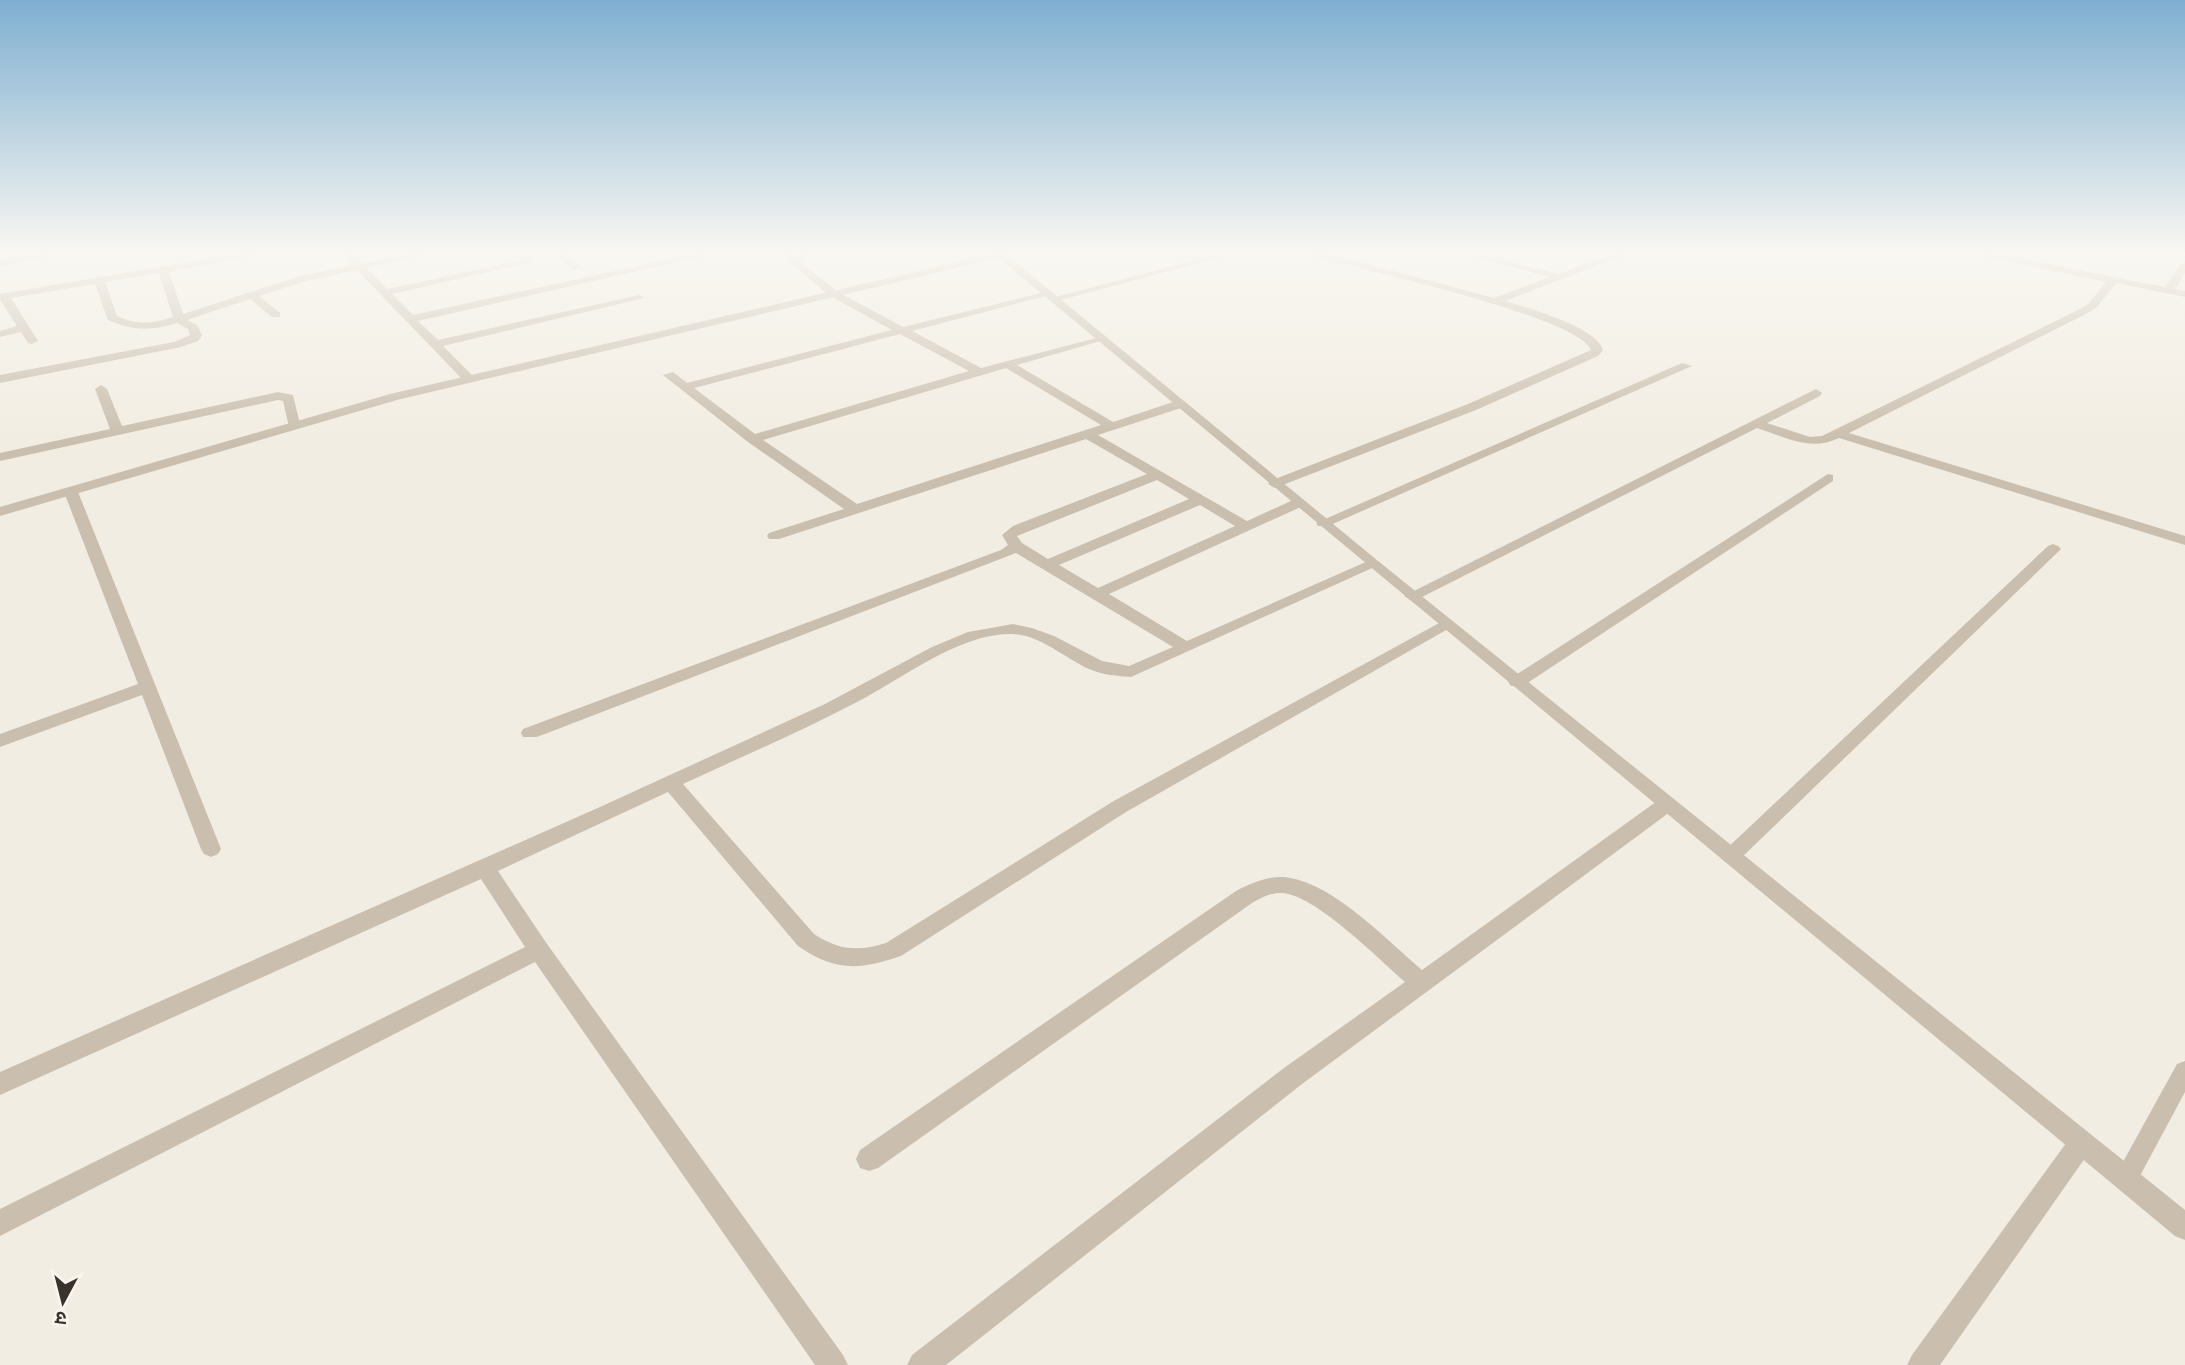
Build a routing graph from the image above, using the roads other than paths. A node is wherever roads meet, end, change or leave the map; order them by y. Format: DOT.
graph roads {
  1 [pos="15,315"];
  2 [pos="111,315"];
  3 [pos="177,315"];
  4 [pos="194,315"];
  5 [pos="408,315"];
  6 [pos="431,315"];
  7 [pos="565,315"];
  8 [pos="745,315"];
  9 [pos="871,315"];
  10 [pos="970,315"];
  11 [pos="1072,315"];
  12 [pos="1532,315"];
  13 [pos="2077,315"];
  14 [pos="412,319"];
  15 [pos="179,320"];
  16 [pos="24,328"];
  17 [pos="901,331"];
  18 [pos="0,334"];
  19 [pos="1100,338"];
  20 [pos="32,341"];
  21 [pos="436,344"];
  22 [pos="1007,364"];
  23 [pos="1686,366"];
  24 [pos="979,372"];
  25 [pos="668,375"];
  26 [pos="0,379"];
  27 [pos="469,379"];
  28 [pos="684,387"];
  29 [pos="101,389"];
  30 [pos="1816,393"];
  31 [pos="1180,404"];
  32 [pos="294,424"];
  33 [pos="1755,424"];
  34 [pos="1111,426"];
  35 [pos="117,431"];
  36 [pos="1087,434"];
  37 [pos="1838,435"];
  38 [pos="753,439"];
  39 [pos="0,457"];
  40 [pos="1158,475"];
  41 [pos="1828,478"];
  42 [pos="1275,484"];
  43 [pos="71,492"];
  44 [pos="1200,500"];
  45 [pos="1298,503"];
  46 [pos="855,509"];
  47 [pos="0,512"];
  48 [pos="1323,523"];
  49 [pos="1247,527"];
  50 [pos="774,536"];
  51 [pos="2185,541"];
  52 [pos="1016,546"];
  53 [pos="2053,549"];
  54 [pos="1373,564"];
  55 [pos="1047,565"];
  56 [pos="1097,594"];
  57 [pos="1412,596"];
  58 [pos="1447,625"];
  59 [pos="1186,647"];
  60 [pos="1517,682"];
  61 [pos="147,687"];
  62 [pos="530,733"];
  63 [pos="0,741"];
  64 [pos="670,782"];
  65 [pos="1667,804"];
  66 [pos="211,849"];
  67 [pos="1731,856"];
  68 [pos="485,869"];
  69 [pos="539,950"];
  70 [pos="1423,984"];
  71 [pos="2185,1071"];
  72 [pos="0,1084"];
  73 [pos="2081,1143"];
  74 [pos="869,1159"];
  75 [pos="2126,1179"];
  76 [pos="0,1223"];
  77 [pos="2185,1227"];
  78 [pos="833,1365"];
  79 [pos="922,1365"];
  80 [pos="1922,1365"];
  1 -- 16 [label="street"];
  2 -- 15 [label="street"];
  3 -- 15 [label="street"];
  4 -- 15 [label="street"];
  5 -- 14 [label="street"];
  6 -- 14 [label="street"];
  7 -- 21 [label="street"];
  8 -- 27 [label="street"];
  9 -- 17 [label="street"];
  10 -- 17 [label="street"];
  11 -- 19 [label="street"];
  12 -- 42 [label="street"];
  13 -- 37 [label="street"];
  14 -- 21 [label="street"];
  15 -- 26 [label="street"];
  16 -- 18 [label="street"];
  16 -- 20 [label="street"];
  17 -- 24 [label="street"];
  17 -- 28 [label="street"];
  19 -- 22 [label="street"];
  19 -- 31 [label="street"];
  21 -- 27 [label="street"];
  22 -- 24 [label="street"];
  22 -- 34 [label="street"];
  23 -- 48 [label="street"];
  24 -- 38 [label="street"];
  25 -- 28 [label="street"];
  27 -- 32 [label="street"];
  28 -- 38 [label="street"];
  29 -- 35 [label="street"];
  30 -- 33 [label="street"];
  31 -- 34 [label="street"];
  31 -- 42 [label="street"];
  32 -- 35 [label="street"];
  32 -- 43 [label="street"];
  33 -- 37 [label="street"];
  33 -- 57 [label="street"];
  34 -- 36 [label="street"];
  35 -- 39 [label="street"];
  36 -- 40 [label="street"];
  36 -- 46 [label="street"];
  37 -- 51 [label="street"];
  38 -- 46 [label="street"];
  40 -- 44 [label="street"];
  40 -- 52 [label="street"];
  41 -- 60 [label="street"];
  42 -- 45 [label="street"];
  43 -- 47 [label="street"];
  43 -- 61 [label="street"];
  44 -- 49 [label="street"];
  44 -- 55 [label="street"];
  45 -- 48 [label="street"];
  45 -- 49 [label="street"];
  46 -- 50 [label="street"];
  48 -- 54 [label="street"];
  49 -- 56 [label="street"];
  52 -- 55 [label="street"];
  52 -- 62 [label="street"];
  53 -- 67 [label="street"];
  54 -- 57 [label="street"];
  54 -- 59 [label="street"];
  55 -- 56 [label="street"];
  56 -- 59 [label="street"];
  57 -- 58 [label="street"];
  58 -- 60 [label="street"];
  58 -- 64 [label="street"];
  59 -- 64 [label="street"];
  60 -- 65 [label="street"];
  61 -- 63 [label="street"];
  61 -- 66 [label="street"];
  64 -- 68 [label="street"];
  65 -- 67 [label="street"];
  65 -- 70 [label="street"];
  67 -- 73 [label="street"];
  68 -- 69 [label="street"];
  68 -- 72 [label="street"];
  69 -- 76 [label="street"];
  69 -- 78 [label="street"];
  70 -- 74 [label="street"];
  70 -- 79 [label="street"];
  71 -- 75 [label="lane"];
  73 -- 75 [label="street"];
  73 -- 80 [label="street"];
  75 -- 77 [label="street"];
}
